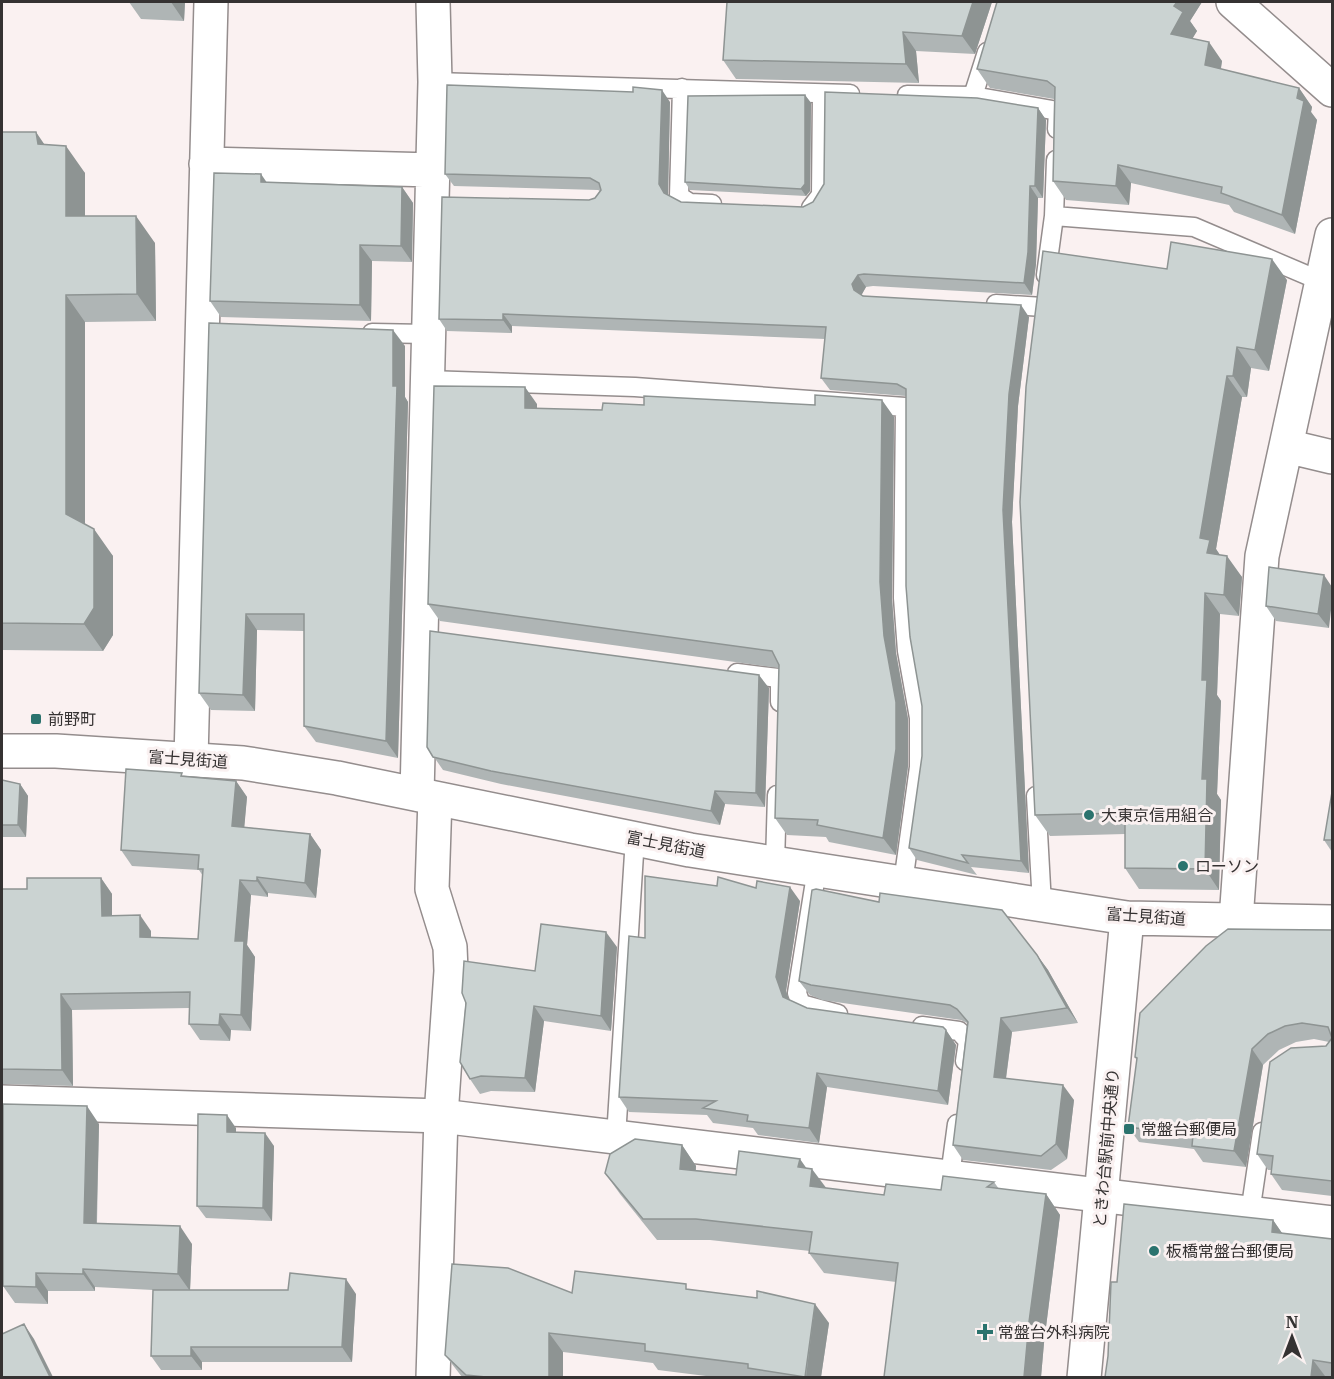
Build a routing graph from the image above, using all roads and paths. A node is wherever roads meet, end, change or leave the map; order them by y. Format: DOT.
graph roads {
  1 [pos="211,2"];
  2 [pos="433,2"];
  3 [pos="1233,2"];
  4 [pos="993,33"];
  5 [pos="435,82"];
  6 [pos="681,88"];
  7 [pos="1332,90"];
  8 [pos="822,94"];
  9 [pos="869,95"];
  10 [pos="892,95"];
  11 [pos="973,96"];
  12 [pos="206,164"];
  13 [pos="440,188"];
  14 [pos="734,205"];
  15 [pos="790,207"];
  16 [pos="1054,216"];
  17 [pos="1332,235"];
  18 [pos="1323,282"];
  19 [pos="974,303"];
  20 [pos="1042,307"];
  21 [pos="1040,329"];
  22 [pos="357,332"];
  23 [pos="428,334"];
  24 [pos="427,380"];
  25 [pos="1286,446"];
  26 [pos="1332,457"];
  27 [pos="714,669"];
  28 [pos="779,716"];
  29 [pos="2,751"];
  30 [pos="191,759"];
  31 [pos="778,773"];
  32 [pos="1035,773"];
  33 [pos="426,796"];
  34 [pos="635,838"];
  35 [pos="775,863"];
  36 [pos="817,869"];
  37 [pos="903,883"];
  38 [pos="1042,905"];
  39 [pos="1127,918"];
  40 [pos="1236,920"];
  41 [pos="1332,922"];
  42 [pos="854,1016"];
  43 [pos="901,1023"];
  44 [pos="963,1083"];
  45 [pos="2,1102"];
  46 [pos="959,1107"];
  47 [pos="441,1116"];
  48 [pos="1264,1119"];
  49 [pos="616,1137"];
  50 [pos="950,1176"];
  51 [pos="1102,1196"];
  52 [pos="1250,1213"];
  53 [pos="1332,1223"];
  54 [pos="433,1377"];
  55 [pos="1084,1377"];
  1 -- 12 [label="street"];
  2 -- 5 [label="street"];
  3 -- 7 [label="street"];
  4 -- 11 [label="lane"];
  5 -- 6 [label="lane"];
  5 -- 13 [label="street"];
  6 -- 8 [label="lane"];
  6 -- 14 [label="lane"];
  8 -- 9 [label="lane"];
  8 -- 15 [label="lane"];
  10 -- 11 [label="lane"];
  11 -- 16 [label="lane"];
  12 -- 13 [label="street"];
  12 -- 30 [label="street"];
  13 -- 23 [label="street"];
  16 -- 18 [label="lane"];
  16 -- 20 [label="lane"];
  17 -- 18 [label="street"];
  18 -- 25 [label="street"];
  19 -- 20 [label="lane"];
  20 -- 21 [label="lane"];
  22 -- 23 [label="lane"];
  23 -- 24 [label="street"];
  24 -- 33 [label="street"];
  24 -- 37 [label="lane"];
  25 -- 26 [label="street"];
  25 -- 40 [label="street"];
  27 -- 28 [label="lane"];
  29 -- 30 [label="street, 富士見街道"];
  30 -- 33 [label="street, 富士見街道"];
  31 -- 35 [label="lane"];
  32 -- 38 [label="lane"];
  33 -- 34 [label="street, 富士見街道"];
  33 -- 47 [label="street"];
  34 -- 35 [label="street, 富士見街道"];
  34 -- 49 [label="lane"];
  35 -- 36 [label="street, 富士見街道"];
  36 -- 37 [label="street, 富士見街道"];
  36 -- 42 [label="lane"];
  37 -- 38 [label="street, 富士見街道"];
  38 -- 39 [label="street, 富士見街道"];
  39 -- 40 [label="street, 富士見街道"];
  39 -- 51 [label="street, ときわ台駅前中央通り"];
  40 -- 41 [label="street, 富士見街道"];
  43 -- 44 [label="lane"];
  45 -- 47 [label="street"];
  46 -- 50 [label="lane"];
  47 -- 49 [label="street"];
  47 -- 54 [label="street"];
  48 -- 52 [label="lane"];
  49 -- 50 [label="street"];
  50 -- 51 [label="street"];
  51 -- 52 [label="street"];
  51 -- 55 [label="street, ときわ台駅前中央通り"];
  52 -- 53 [label="street"];
}
